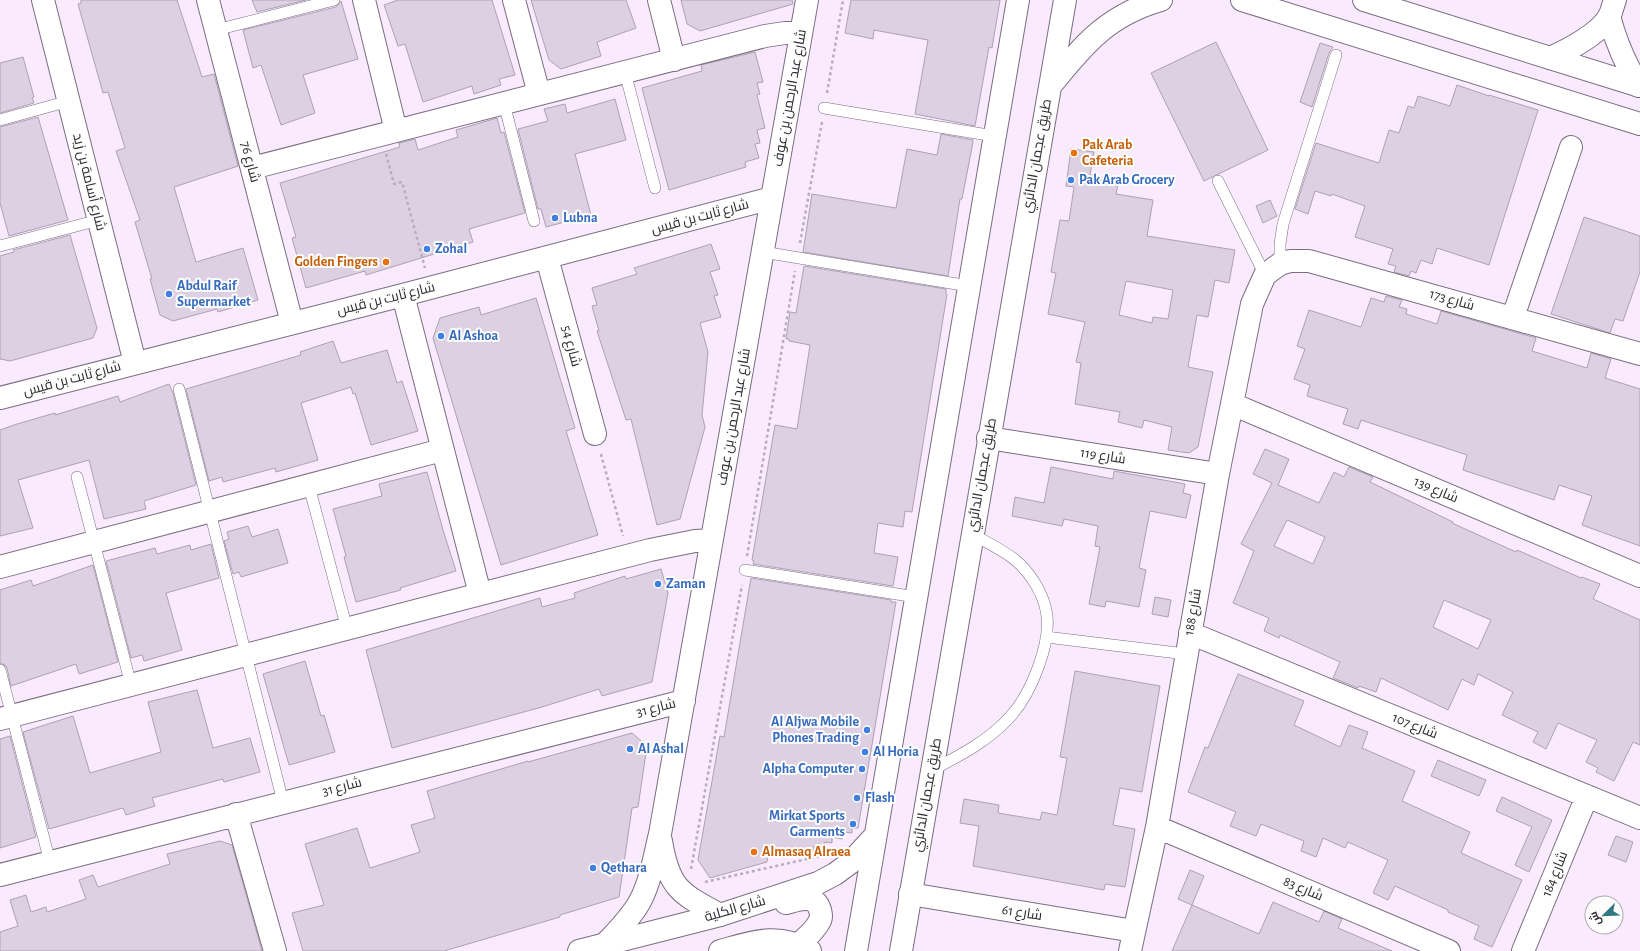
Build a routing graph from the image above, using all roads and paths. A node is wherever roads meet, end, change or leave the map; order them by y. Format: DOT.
graph roads {
  1 [pos="43,0"];
  2 [pos="208,0"];
  3 [pos="334,0"];
  4 [pos="364,0"];
  5 [pos="514,0"];
  6 [pos="659,0"];
  7 [pos="807,0"];
  8 [pos="843,0"];
  9 [pos="1018,0"];
  10 [pos="1065,0"];
  11 [pos="1242,0"];
  12 [pos="1364,0"];
  13 [pos="1150,1"];
  14 [pos="1612,8"];
  15 [pos="216,30"];
  16 [pos="801,33"];
  17 [pos="1336,56"];
  18 [pos="1550,58"];
  19 [pos="674,60"];
  20 [pos="625,72"];
  21 [pos="1640,86"];
  22 [pos="1049,88"];
  23 [pos="538,94"];
  24 [pos="69,101"];
  25 [pos="504,103"];
  26 [pos="824,108"];
  27 [pos="0,120"];
  28 [pos="1640,124"];
  29 [pos="389,133"];
  30 [pos="994,136"];
  31 [pos="1571,147"];
  32 [pos="252,168"];
  33 [pos="1218,181"];
  34 [pos="655,188"];
  35 [pos="772,198"];
  36 [pos="99,220"];
  37 [pos="534,220"];
  38 [pos="0,246"];
  39 [pos="763,252"];
  40 [pos="547,258"];
  41 [pos="798,258"];
  42 [pos="1273,270"];
  43 [pos="969,286"];
  44 [pos="431,288"];
  45 [pos="403,295"];
  46 [pos="1514,317"];
  47 [pos="292,323"];
  48 [pos="1640,354"];
  49 [pos="135,363"];
  50 [pos="180,389"];
  51 [pos="0,398"];
  52 [pos="1232,404"];
  53 [pos="595,434"];
  54 [pos="988,438"];
  55 [pos="442,450"];
  56 [pos="1218,474"];
  57 [pos="77,477"];
  58 [pos="309,486"];
  59 [pos="210,511"];
  60 [pos="972,534"];
  61 [pos="712,540"];
  62 [pos="94,542"];
  63 [pos="628,556"];
  64 [pos="0,567"];
  65 [pos="745,570"];
  66 [pos="1640,576"];
  67 [pos="480,594"];
  68 [pos="916,597"];
  69 [pos="347,629"];
  70 [pos="1046,637"];
  71 [pos="1188,643"];
  72 [pos="246,655"];
  73 [pos="0,670"];
  74 [pos="131,685"];
  75 [pos="684,701"];
  76 [pos="6,718"];
  77 [pos="932,770"];
  78 [pos="1587,796"];
  79 [pos="283,802"];
  80 [pos="236,814"];
  81 [pos="1640,818"];
  82 [pos="1157,827"];
  83 [pos="660,834"];
  84 [pos="875,836"];
  85 [pos="50,862"];
  86 [pos="836,874"];
  87 [pos="0,875"];
  88 [pos="684,888"];
  89 [pos="910,894"];
  90 [pos="760,902"];
  91 [pos="720,915"];
  92 [pos="1132,941"];
  93 [pos="605,944"];
  94 [pos="804,948"];
  95 [pos="274,951"];
  96 [pos="579,951"];
  97 [pos="720,951"];
  98 [pos="856,951"];
  99 [pos="901,951"];
  100 [pos="1449,951"];
  101 [pos="1523,951"];
  1 -- 24 [label="street, شارع أسامة بن زيد"];
  2 -- 15 [label="street, شارع 76"];
  3 -- 15 [label="lane"];
  4 -- 29 [label="street"];
  5 -- 23 [label="street"];
  6 -- 19 [label="street"];
  7 -- 16 [label="street, شارع عبد الرحمن بن عوف"];
  8 -- 26 [label="path"];
  9 -- 30 [label="street"];
  10 -- 22 [label="street, طريق عجمان الدائري"];
  11 -- 28 [label="street"];
  12 -- 18 [label="street"];
  13 -- 22 [label="street"];
  14 -- 18 [label="street"];
  14 -- 21 [label="street"];
  15 -- 32 [label="street, شارع 76"];
  16 -- 19 [label="street"];
  16 -- 35 [label="street, شارع عبد الرحمن بن عوف"];
  17 -- 42 [label="lane"];
  18 -- 21 [label="street"];
  19 -- 20 [label="street"];
  20 -- 23 [label="street"];
  20 -- 34 [label="lane"];
  22 -- 54 [label="street, طريق عجمان الدائري"];
  23 -- 25 [label="street"];
  24 -- 27 [label="lane"];
  24 -- 36 [label="street, شارع أسامة بن زيد"];
  25 -- 29 [label="street"];
  25 -- 37 [label="lane"];
  26 -- 30 [label="lane"];
  26 -- 41 [label="path"];
  29 -- 32 [label="street"];
  29 -- 44 [label="path"];
  30 -- 43 [label="street"];
  31 -- 46 [label="street"];
  32 -- 47 [label="street, شارع 76"];
  33 -- 42 [label="lane"];
  35 -- 39 [label="street, شارع عبد الرحمن بن عوف"];
  35 -- 40 [label="street, شارع ثابت بن قيس"];
  36 -- 38 [label="lane"];
  36 -- 49 [label="street, شارع أسامة بن زيد"];
  39 -- 41 [label="lane"];
  39 -- 61 [label="street, شارع عبد الرحمن بن عوف"];
  40 -- 44 [label="street, شارع ثابت بن قيس"];
  40 -- 53 [label="street, شارع 54"];
  41 -- 43 [label="lane"];
  41 -- 65 [label="path"];
  42 -- 46 [label="street, شارع 173"];
  42 -- 52 [label="street, شارع 188"];
  43 -- 68 [label="street"];
  44 -- 45 [label="street, شارع ثابت بن قيس"];
  45 -- 47 [label="street, شارع ثابت بن قيس"];
  45 -- 55 [label="street"];
  46 -- 48 [label="street, شارع 173"];
  47 -- 49 [label="street, شارع ثابت بن قيس"];
  49 -- 51 [label="street, شارع ثابت بن قيس"];
  50 -- 59 [label="lane"];
  52 -- 56 [label="street, شارع 188"];
  52 -- 66 [label="street, شارع 139"];
  53 -- 63 [label="path"];
  54 -- 56 [label="street, شارع 119"];
  54 -- 60 [label="street, طريق عجمان الدائري"];
  55 -- 58 [label="street"];
  55 -- 67 [label="street"];
  56 -- 71 [label="street, شارع 188"];
  57 -- 62 [label="lane"];
  58 -- 59 [label="street"];
  58 -- 69 [label="lane"];
  59 -- 62 [label="street"];
  59 -- 72 [label="lane"];
  60 -- 70 [label="lane"];
  60 -- 77 [label="street, طريق عجمان الدائري"];
  61 -- 63 [label="street"];
  61 -- 75 [label="street, شارع عبد الرحمن بن عوف"];
  62 -- 64 [label="street"];
  62 -- 74 [label="lane"];
  63 -- 67 [label="street"];
  65 -- 68 [label="lane"];
  65 -- 88 [label="path"];
  67 -- 69 [label="street"];
  68 -- 84 [label="street"];
  69 -- 72 [label="street"];
  70 -- 71 [label="lane"];
  70 -- 77 [label="lane"];
  71 -- 78 [label="street, شارع 107"];
  71 -- 82 [label="street, شارع 188"];
  72 -- 74 [label="street"];
  72 -- 79 [label="lane"];
  73 -- 76 [label="lane"];
  74 -- 76 [label="street"];
  75 -- 79 [label="street, شارع 31"];
  75 -- 83 [label="street, شارع عبد الرحمن بن عوف"];
  76 -- 85 [label="lane"];
  77 -- 89 [label="street, طريق عجمان الدائري"];
  78 -- 81 [label="street, شارع 107"];
  78 -- 101 [label="street, شارع 184"];
  79 -- 80 [label="street, شارع 31"];
  80 -- 85 [label="street, شارع 31"];
  80 -- 95 [label="street"];
  82 -- 92 [label="street, شارع 188"];
  82 -- 100 [label="street, شارع 83"];
  83 -- 88 [label="street, شارع عبد الرحمن بن عوف"];
  83 -- 93 [label="street, شارع عبد الرحمن بن عوف"];
  84 -- 86 [label="street, شارع الكلية"];
  84 -- 98 [label="street"];
  85 -- 87 [label="street, شارع 31"];
  86 -- 88 [label="path"];
  86 -- 90 [label="street, شارع الكلية"];
  88 -- 91 [label="street, شارع عبد الرحمن بن عوف"];
  89 -- 92 [label="street, شارع 61"];
  89 -- 99 [label="street, طريق عجمان الدائري"];
  90 -- 91 [label="street, شارع الكلية"];
  90 -- 94 [label="street"];
  91 -- 93 [label="street, شارع الكلية"];
  93 -- 96 [label="street, شارع الكلية"];
  94 -- 97 [label="street"];
}
